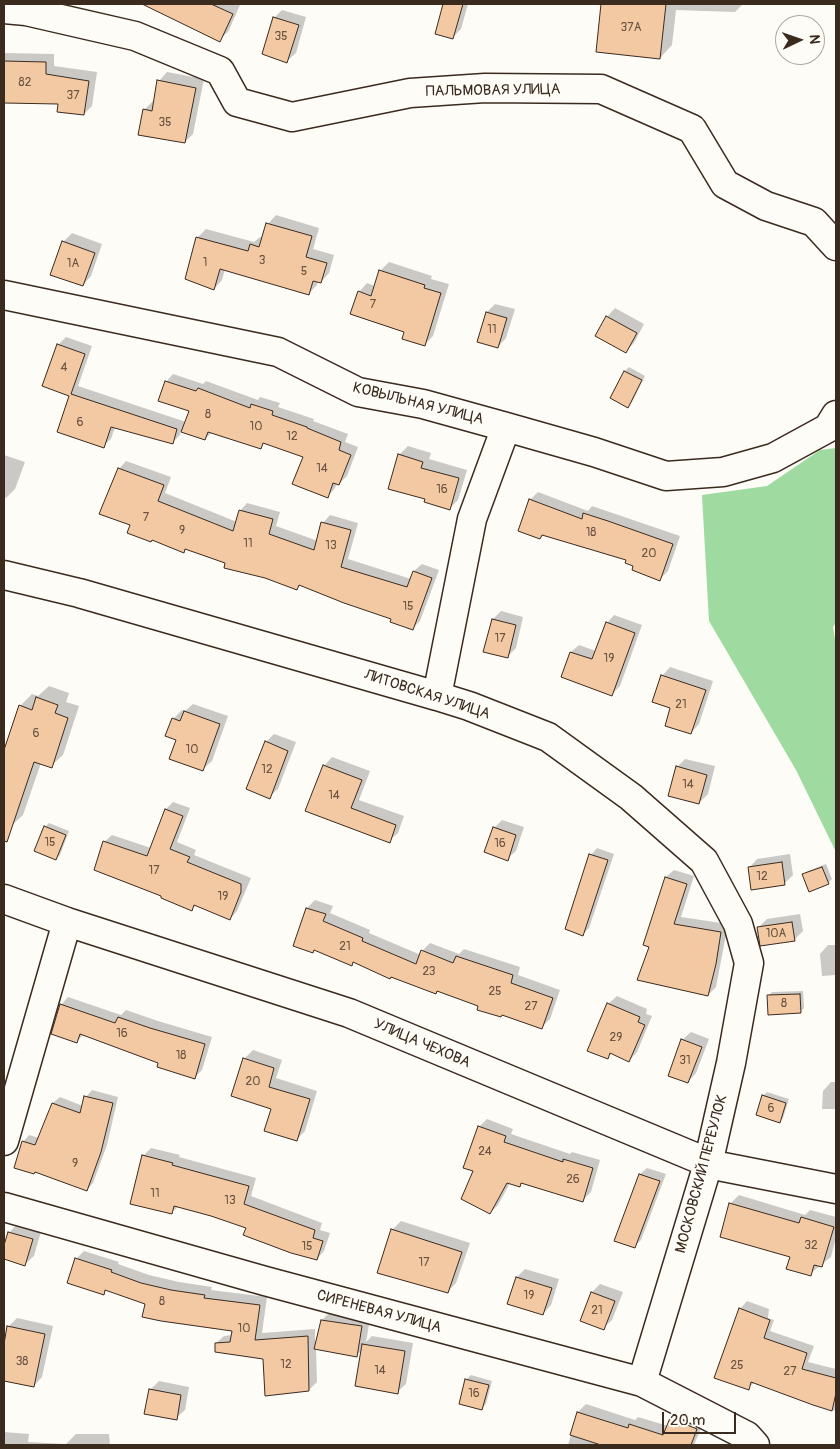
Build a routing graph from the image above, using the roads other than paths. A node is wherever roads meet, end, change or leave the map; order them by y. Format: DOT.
graph roads {
  1 [pos="4,9"];
  2 [pos="836,246"];
  3 [pos="4,295"];
  4 [pos="832,422"];
  5 [pos="506,426"];
  6 [pos="4,575"];
  7 [pos="437,696"];
  8 [pos="4,899"];
  9 [pos="67,922"];
  10 [pos="749,963"];
  11 [pos="4,1141"];
  12 [pos="708,1163"];
  13 [pos="836,1189"];
  14 [pos="4,1207"];
  15 [pos="642,1382"];
  16 [pos="751,1441"];
  1 -- 2 [label="street, ПАЛЬМОВАЯ УЛИЦА"];
  3 -- 5 [label="street, КОВЫЛЬНАЯ УЛИЦА"];
  4 -- 5 [label="street, КОВЫЛЬНАЯ УЛИЦА"];
  5 -- 7 [label="street"];
  6 -- 7 [label="street, ЛИТОВСКАЯ УЛИЦА"];
  7 -- 10 [label="street, ЛИТОВСКАЯ УЛИЦА"];
  8 -- 9 [label="street, УЛИЦА ЧЕХОВА"];
  9 -- 11 [label="street"];
  9 -- 12 [label="street, УЛИЦА ЧЕХОВА"];
  10 -- 12 [label="street, МОСКОВСКИЙ ПЕРЕУЛОК"];
  12 -- 13 [label="street, УЛИЦА ЧЕХОВА"];
  12 -- 15 [label="street, МОСКОВСКИЙ ПЕРЕУЛОК"];
  14 -- 15 [label="street, СИРЕНЕВАЯ УЛИЦА"];
  15 -- 16 [label="street, СИРЕНЕВАЯ УЛИЦА"];
}
